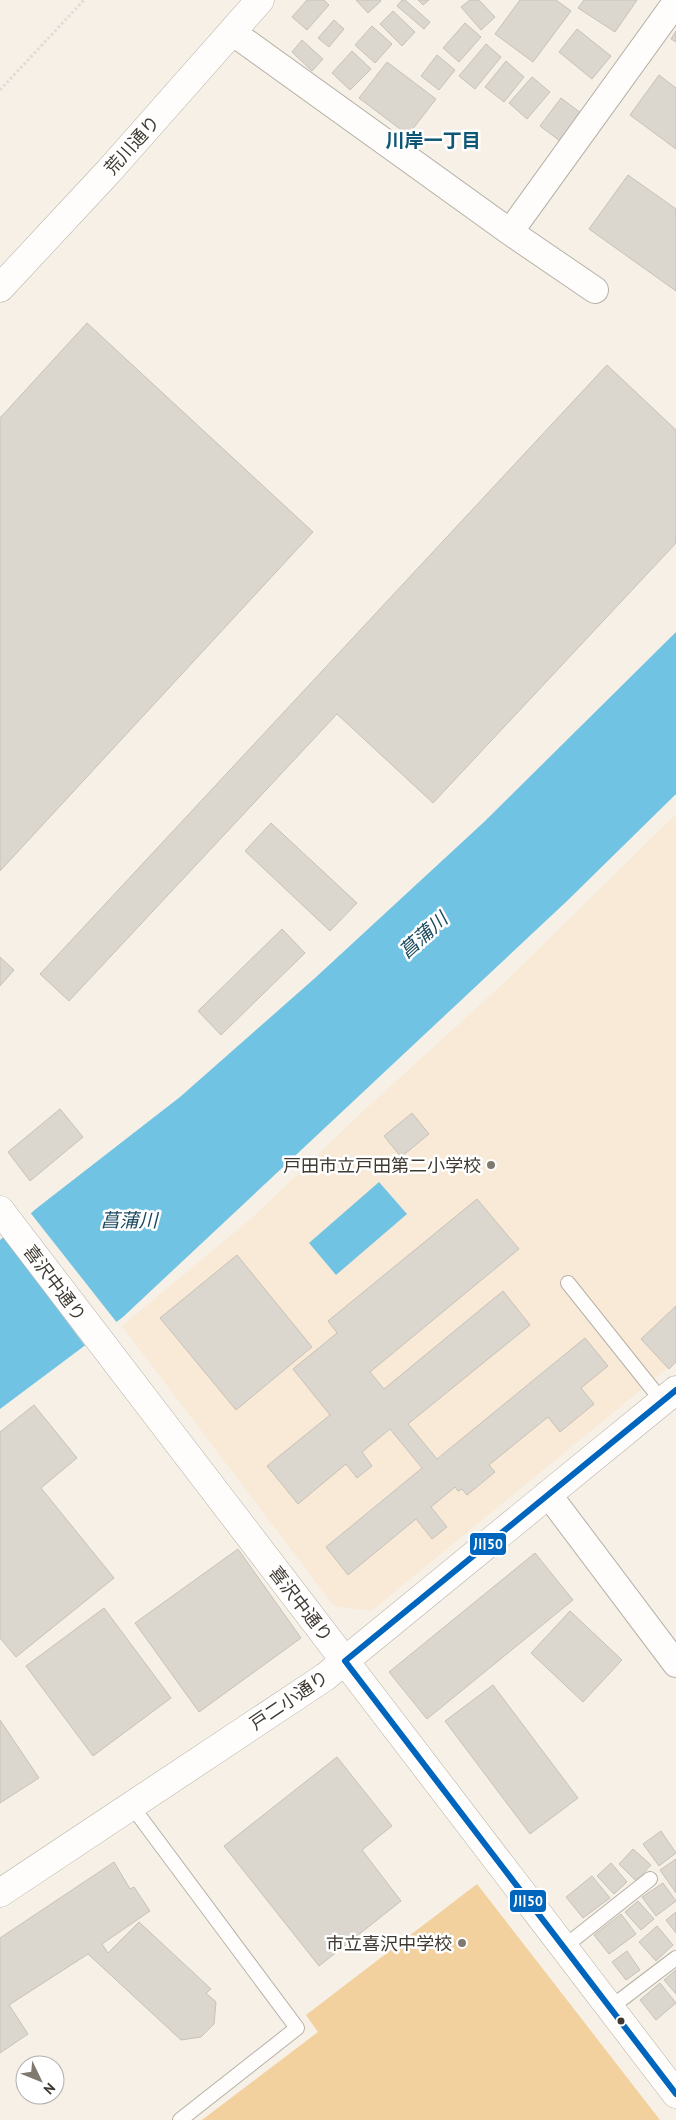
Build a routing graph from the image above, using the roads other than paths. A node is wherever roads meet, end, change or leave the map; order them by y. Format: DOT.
graph roads {
  1 [pos="260,0"];
  2 [pos="676,2"];
  3 [pos="232,32"];
  4 [pos="510,232"];
  5 [pos="0,288"];
  6 [pos="595,290"];
  7 [pos="3,1214"];
  8 [pos="568,1283"];
  9 [pos="669,1395"];
  10 [pos="548,1494"];
  11 [pos="345,1661"];
  12 [pos="676,1664"];
  13 [pos="131,1806"];
  14 [pos="650,1878"];
  15 [pos="0,1893"];
  16 [pos="564,1948"];
  17 [pos="676,1958"];
  18 [pos="610,2008"];
  19 [pos="676,2094"];
  20 [pos="180,2120"];
  1 -- 3 [label="street, 荒川通り"];
  2 -- 4 [label="street"];
  3 -- 4 [label="street"];
  3 -- 5 [label="street, 荒川通り"];
  4 -- 6 [label="street"];
  7 -- 11 [label="street, 喜沢中通り"];
  8 -- 9 [label="lane"];
  9 -- 10 [label="street, 戸二小通り"];
  10 -- 11 [label="street, 戸二小通り"];
  10 -- 12 [label="street"];
  11 -- 13 [label="street, 戸二小通り"];
  11 -- 16 [label="street, 喜沢中通り"];
  13 -- 15 [label="street, 戸二小通り"];
  13 -- 20 [label="lane"];
  14 -- 16 [label="lane"];
  16 -- 18 [label="street, 喜沢中通り"];
  17 -- 18 [label="lane"];
  18 -- 19 [label="street, 喜沢中通り"];
}
